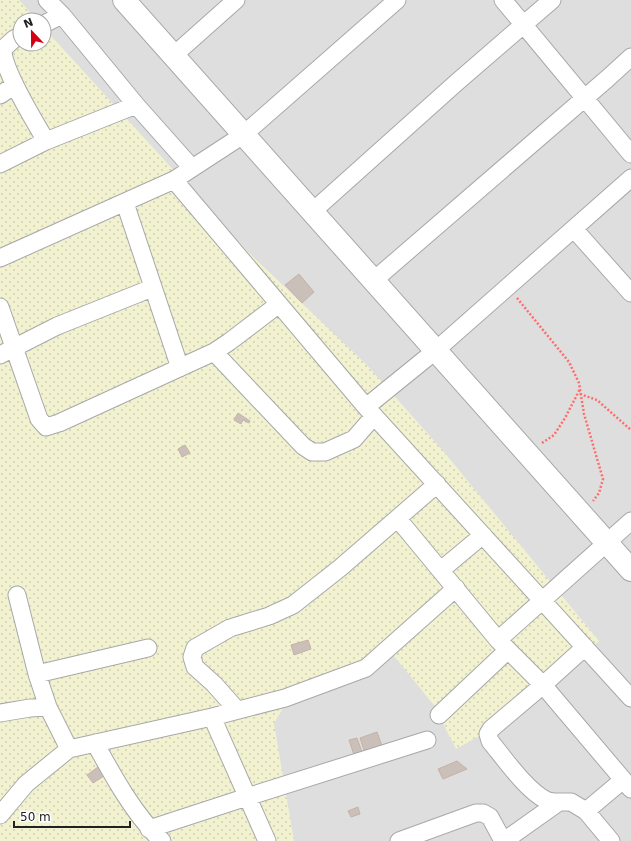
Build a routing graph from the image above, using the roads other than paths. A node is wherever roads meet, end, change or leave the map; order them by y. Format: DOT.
graph roads {
  1 [pos="47,0"];
  2 [pos="124,0"];
  3 [pos="236,0"];
  4 [pos="397,0"];
  5 [pos="503,0"];
  6 [pos="552,0"];
  7 [pos="62,15"];
  8 [pos="52,20"];
  9 [pos="524,25"];
  10 [pos="12,42"];
  11 [pos="173,56"];
  12 [pos="631,57"];
  13 [pos="16,85"];
  14 [pos="0,95"];
  15 [pos="584,99"];
  16 [pos="136,105"];
  17 [pos="243,135"];
  18 [pos="46,142"];
  19 [pos="631,154"];
  20 [pos="0,164"];
  21 [pos="192,168"];
  22 [pos="631,178"];
  23 [pos="174,180"];
  24 [pos="125,203"];
  25 [pos="312,212"];
  26 [pos="574,229"];
  27 [pos="0,258"];
  28 [pos="373,281"];
  29 [pos="152,288"];
  30 [pos="631,293"];
  31 [pos="279,304"];
  32 [pos="0,307"];
  33 [pos="7,351"];
  34 [pos="435,351"];
  35 [pos="214,352"];
  36 [pos="180,368"];
  37 [pos="370,411"];
  38 [pos="437,484"];
  39 [pos="398,519"];
  40 [pos="631,521"];
  41 [pos="483,535"];
  42 [pos="607,543"];
  43 [pos="441,570"];
  44 [pos="631,570"];
  45 [pos="456,588"];
  46 [pos="17,595"];
  47 [pos="542,600"];
  48 [pos="503,645"];
  49 [pos="585,647"];
  50 [pos="148,648"];
  51 [pos="37,674"];
  52 [pos="543,686"];
  53 [pos="631,698"];
  54 [pos="48,708"];
  55 [pos="238,710"];
  56 [pos="0,713"];
  57 [pos="439,715"];
  58 [pos="212,717"];
  59 [pos="427,740"];
  60 [pos="95,743"];
  61 [pos="69,749"];
  62 [pos="627,785"];
  63 [pos="247,797"];
  64 [pos="559,802"];
  65 [pos="586,811"];
  66 [pos="0,815"];
  67 [pos="149,829"];
  68 [pos="162,841"];
  69 [pos="267,841"];
  70 [pos="399,841"];
  71 [pos="504,841"];
  72 [pos="611,841"];
  1 -- 7 [label="street"];
  2 -- 11 [label="street"];
  3 -- 11 [label="street"];
  4 -- 17 [label="street"];
  5 -- 9 [label="street"];
  6 -- 9 [label="street"];
  7 -- 8 [label="street"];
  7 -- 16 [label="street"];
  9 -- 15 [label="street"];
  9 -- 25 [label="street"];
  10 -- 13 [label="street"];
  11 -- 17 [label="street"];
  12 -- 15 [label="street"];
  13 -- 14 [label="street"];
  13 -- 18 [label="street"];
  15 -- 19 [label="street"];
  15 -- 28 [label="street"];
  16 -- 18 [label="street"];
  16 -- 21 [label="street"];
  17 -- 21 [label="street"];
  17 -- 25 [label="street"];
  18 -- 20 [label="street"];
  21 -- 23 [label="street"];
  22 -- 26 [label="street"];
  23 -- 24 [label="street"];
  23 -- 31 [label="street"];
  24 -- 27 [label="street"];
  24 -- 29 [label="street"];
  25 -- 28 [label="street"];
  26 -- 30 [label="street"];
  26 -- 34 [label="street"];
  28 -- 34 [label="street"];
  29 -- 33 [label="street"];
  29 -- 36 [label="street"];
  31 -- 35 [label="street"];
  31 -- 37 [label="street"];
  32 -- 33 [label="street"];
  33 -- 36 [label="street"];
  34 -- 37 [label="street"];
  34 -- 42 [label="street"];
  35 -- 36 [label="street"];
  35 -- 37 [label="street"];
  37 -- 38 [label="street"];
  38 -- 39 [label="street"];
  38 -- 41 [label="street"];
  39 -- 43 [label="street"];
  39 -- 55 [label="street"];
  40 -- 42 [label="street"];
  41 -- 43 [label="street"];
  41 -- 47 [label="street"];
  42 -- 44 [label="street"];
  42 -- 47 [label="street"];
  43 -- 45 [label="street"];
  45 -- 48 [label="street"];
  45 -- 55 [label="street"];
  46 -- 51 [label="street"];
  47 -- 48 [label="street"];
  47 -- 49 [label="street"];
  48 -- 52 [label="street"];
  48 -- 57 [label="street"];
  49 -- 52 [label="street"];
  49 -- 53 [label="street"];
  50 -- 51 [label="street"];
  51 -- 54 [label="street"];
  52 -- 62 [label="street"];
  52 -- 64 [label="street"];
  54 -- 56 [label="street"];
  54 -- 61 [label="street"];
  55 -- 58 [label="street"];
  58 -- 60 [label="street"];
  58 -- 63 [label="street"];
  59 -- 63 [label="street"];
  60 -- 61 [label="street"];
  60 -- 67 [label="street"];
  61 -- 66 [label="street"];
  62 -- 65 [label="street"];
  63 -- 67 [label="street"];
  63 -- 69 [label="street"];
  64 -- 65 [label="street"];
  64 -- 71 [label="street"];
  65 -- 72 [label="street"];
  67 -- 68 [label="street"];
  70 -- 71 [label="street"];
}
